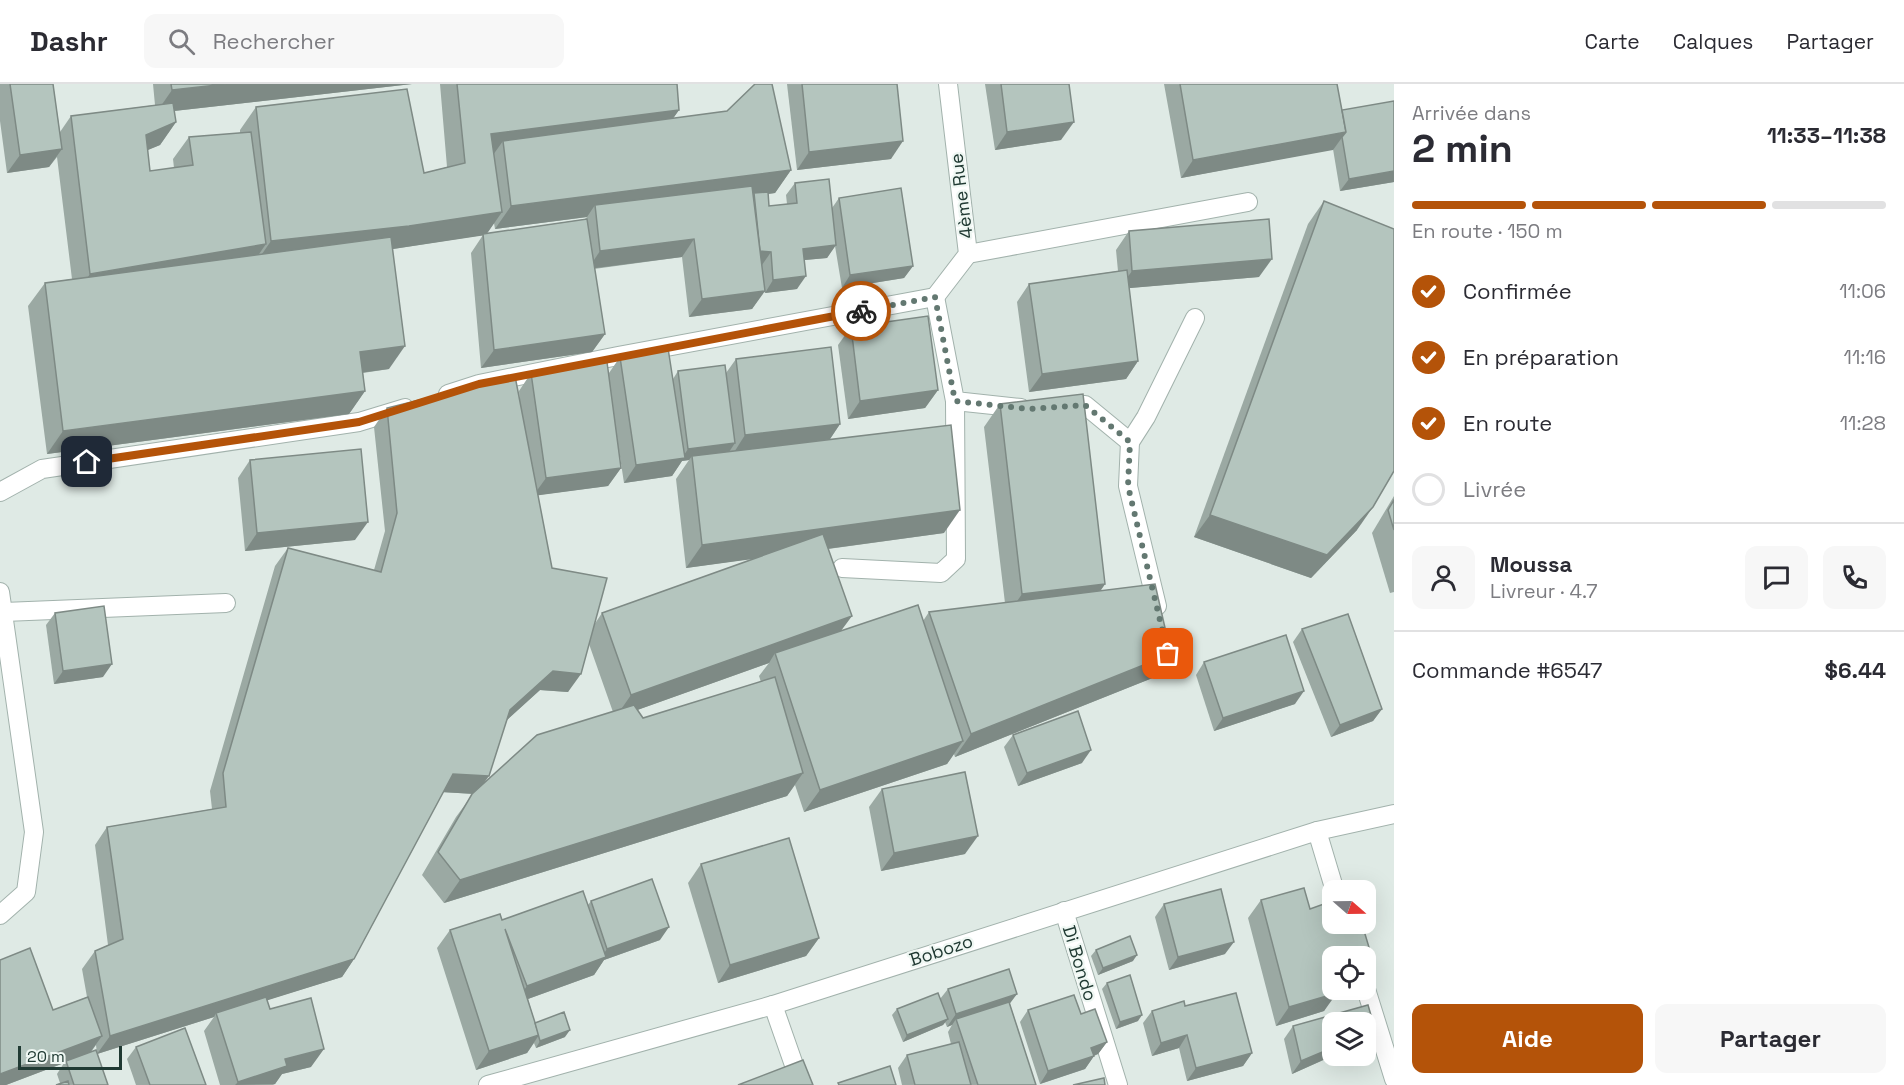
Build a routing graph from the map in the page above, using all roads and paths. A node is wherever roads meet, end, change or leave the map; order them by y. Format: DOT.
graph roads {
  1 [pos="948,84"];
  2 [pos="1248,202"];
  3 [pos="968,254"];
  4 [pos="935,297"];
  5 [pos="1195,318"];
  6 [pos="955,401"];
  7 [pos="1130,442"];
  8 [pos="0,492"];
  9 [pos="842,568"];
  10 [pos="0,592"];
  11 [pos="226,603"];
  12 [pos="3,620"];
  13 [pos="1161,621"];
  14 [pos="1394,814"];
  15 [pos="1317,831"];
  16 [pos="1332,880"];
  17 [pos="1064,910"];
  18 [pos="0,915"];
  19 [pos="1369,1000"];
  20 [pos="773,1005"];
  21 [pos="1394,1080"];
  22 [pos="488,1085"];
  23 [pos="801,1085"];
  24 [pos="1118,1085"];
  1 -- 3 [label="street, 4ème Rue"];
  2 -- 3 [label="street"];
  3 -- 4 [label="street, 4ème Rue"];
  4 -- 6 [label="street"];
  4 -- 8 [label="street"];
  5 -- 7 [label="street"];
  6 -- 7 [label="street"];
  6 -- 9 [label="street"];
  7 -- 13 [label="street"];
  10 -- 12 [label="street"];
  11 -- 12 [label="street"];
  12 -- 18 [label="street"];
  14 -- 15 [label="street, Bobozo"];
  15 -- 16 [label="street"];
  15 -- 17 [label="street, Bobozo"];
  17 -- 20 [label="street, Bobozo"];
  17 -- 24 [label="street, Di Bondo"];
  19 -- 21 [label="street"];
  20 -- 22 [label="street, Bobozo"];
  20 -- 23 [label="street"];
}
